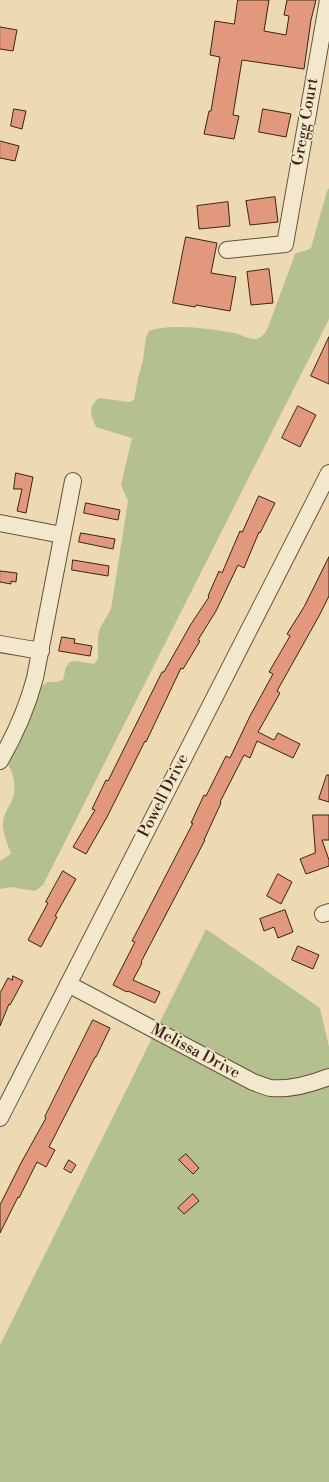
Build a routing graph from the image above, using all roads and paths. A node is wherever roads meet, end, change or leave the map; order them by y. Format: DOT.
graph roads {
  1 [pos="328,0"];
  2 [pos="227,250"];
  3 [pos="329,473"];
  4 [pos="73,481"];
  5 [pos="0,523"];
  6 [pos="62,535"];
  7 [pos="0,644"];
  8 [pos="41,651"];
  9 [pos="0,762"];
  10 [pos="68,984"];
  11 [pos="329,1077"];
  12 [pos="0,1118"];
  1 -- 2 [label="street, Gregg Court"];
  3 -- 10 [label="street, Powell Drive"];
  4 -- 6 [label="street"];
  5 -- 6 [label="street"];
  6 -- 8 [label="street"];
  7 -- 8 [label="street"];
  8 -- 9 [label="street"];
  10 -- 11 [label="street, Melissa Drive"];
  10 -- 12 [label="street, Powell Drive"];
}
